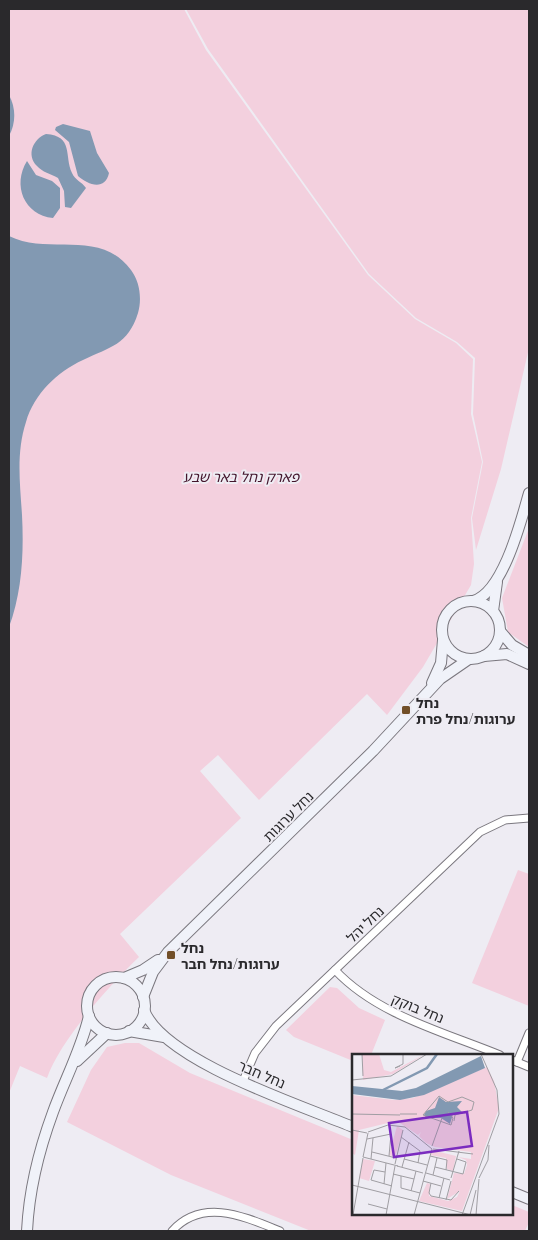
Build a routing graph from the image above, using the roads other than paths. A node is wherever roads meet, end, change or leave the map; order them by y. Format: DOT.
graph roads {
  1 [pos="529,494"];
  2 [pos="499,576"];
  3 [pos="473,601"];
  4 [pos="492,611"];
  5 [pos="500,631"];
  6 [pos="443,639"];
  7 [pos="529,655"];
  8 [pos="484,656"];
  9 [pos="469,659"];
  10 [pos="529,664"];
  11 [pos="425,696"];
  12 [pos="529,818"];
  13 [pos="168,952"];
  14 [pos="335,970"];
  15 [pos="124,978"];
  16 [pos="143,997"];
  17 [pos="144,1010"];
  18 [pos="89,1016"];
  19 [pos="129,1031"];
  20 [pos="107,1033"];
  21 [pos="529,1033"];
  22 [pos="165,1038"];
  23 [pos="498,1054"];
  24 [pos="515,1061"];
  25 [pos="74,1064"];
  26 [pos="529,1067"];
  27 [pos="243,1081"];
  28 [pos="352,1127"];
  29 [pos="513,1192"];
  30 [pos="529,1199"];
  31 [pos="27,1231"];
  32 [pos="172,1231"];
  33 [pos="280,1231"];
  1 -- 2 [label="street"];
  2 -- 3 [label="street"];
  2 -- 4 [label="street"];
  3 -- 4 [label="street"];
  3 -- 6 [label="street"];
  4 -- 5 [label="street"];
  5 -- 7 [label="street"];
  5 -- 8 [label="street"];
  6 -- 9 [label="street"];
  6 -- 11 [label="street, נחל ערוגות"];
  8 -- 9 [label="street"];
  8 -- 10 [label="street"];
  9 -- 11 [label="street, נחל ערוגות"];
  11 -- 13 [label="street, נחל ערוגות"];
  12 -- 14 [label="street, נחל יהל"];
  13 -- 15 [label="street, נחל ערוגות"];
  13 -- 16 [label="street, נחל ערוגות"];
  14 -- 23 [label="street, נחל בוקק"];
  14 -- 27 [label="street, נחל יהל"];
  15 -- 16 [label="street"];
  15 -- 18 [label="street"];
  16 -- 17 [label="street"];
  17 -- 19 [label="street"];
  17 -- 22 [label="street, נחל חבר"];
  18 -- 20 [label="street"];
  18 -- 25 [label="street"];
  19 -- 20 [label="street"];
  19 -- 22 [label="street, נחל חבר"];
  20 -- 25 [label="street"];
  21 -- 24 [label="street"];
  22 -- 27 [label="street, נחל חבר"];
  24 -- 26 [label="street"];
  25 -- 31 [label="street"];
  27 -- 28 [label="street, נחל חבר"];
  29 -- 30 [label="street"];
  32 -- 33 [label="street"];
}
